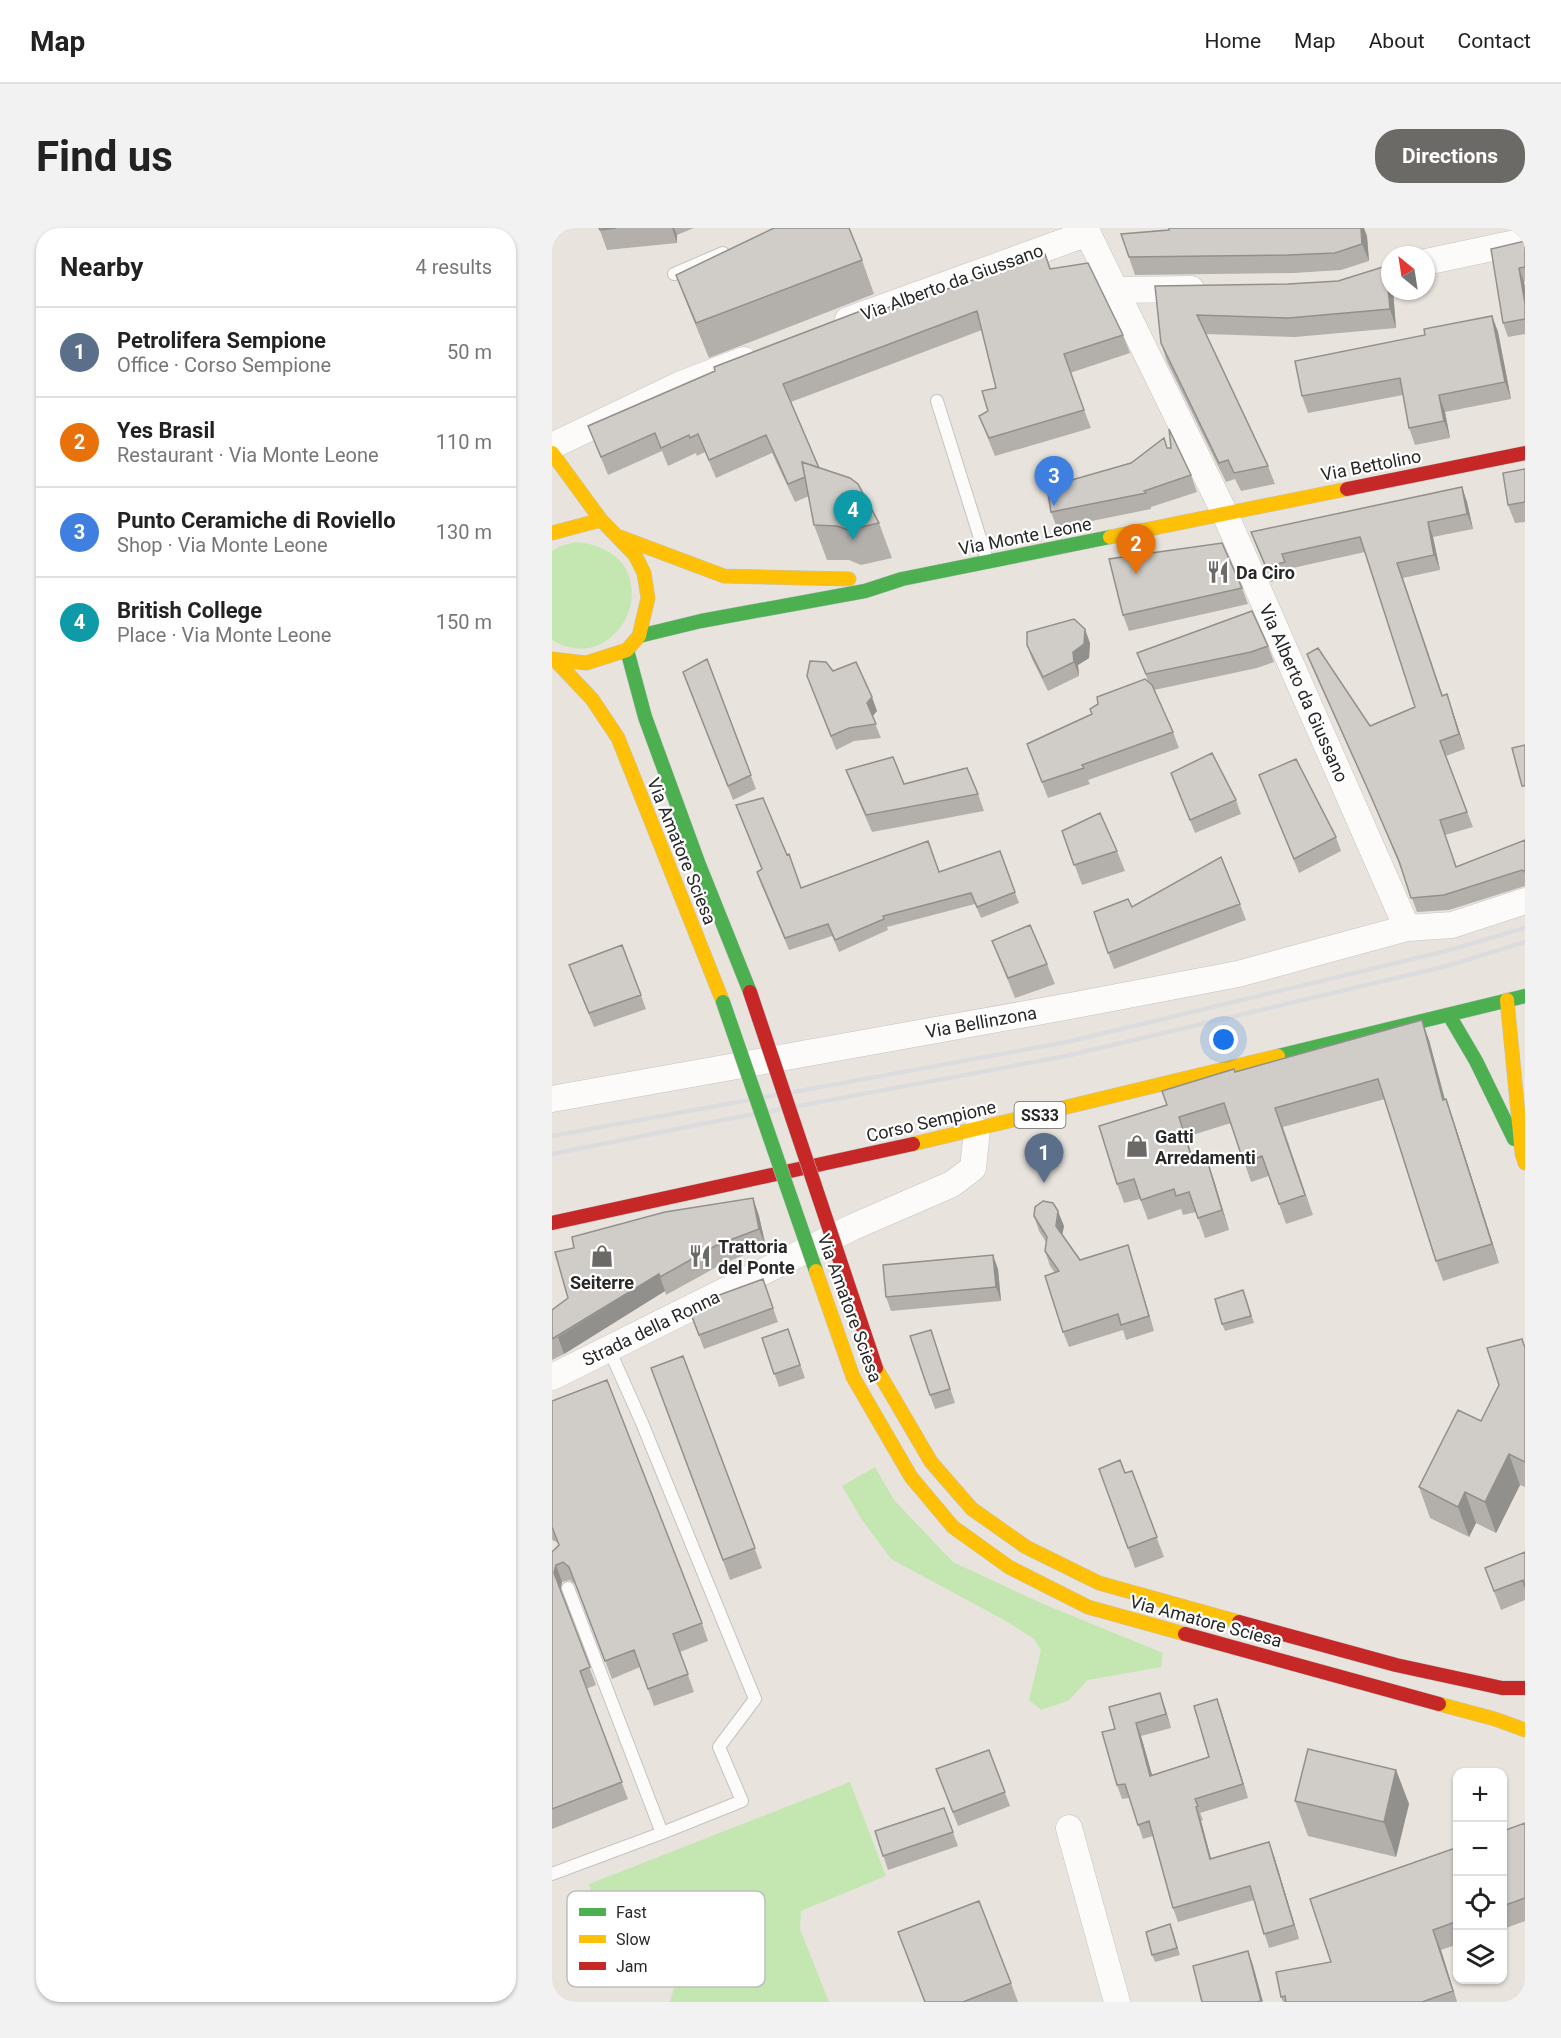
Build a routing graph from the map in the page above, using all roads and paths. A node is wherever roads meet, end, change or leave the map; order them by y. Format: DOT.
graph roads {
  1 [pos="1086,231"];
  2 [pos="1525,241"];
  3 [pos="738,246"];
  4 [pos="1435,260"];
  5 [pos="674,274"];
  6 [pos="1217,289"];
  7 [pos="1115,290"];
  8 [pos="825,329"];
  9 [pos="770,350"];
  10 [pos="937,401"];
  11 [pos="552,446"];
  12 [pos="552,453"];
  13 [pos="1525,453"];
  14 [pos="1225,514"];
  15 [pos="601,520"];
  16 [pos="552,533"];
  17 [pos="618,536"];
  18 [pos="988,561"];
  19 [pos="902,579"];
  20 [pos="639,636"];
  21 [pos="627,650"];
  22 [pos="554,660"];
  23 [pos="1525,901"];
  24 [pos="1407,928"];
  25 [pos="1525,996"];
  26 [pos="1507,1000"];
  27 [pos="1449,1015"];
  28 [pos="552,1099"];
  29 [pos="977,1130"];
  30 [pos="1524,1158"];
  31 [pos="552,1223"];
  32 [pos="609,1348"];
  33 [pos="552,1377"];
  34 [pos="568,1588"];
  35 [pos="1525,1688"];
  36 [pos="1525,1730"];
  37 [pos="1069,1828"];
  38 [pos="662,1833"];
  39 [pos="552,1874"];
  40 [pos="1117,2002"];
  1 -- 7 [label="street, Via Alberto da Giussano"];
  1 -- 8 [label="street, Via Alberto da Giussano"];
  2 -- 4 [label="street"];
  3 -- 5 [label="lane"];
  6 -- 7 [label="street"];
  7 -- 14 [label="street, Via Alberto da Giussano"];
  9 -- 11 [label="street"];
  10 -- 18 [label="lane"];
  12 -- 15 [label="street"];
  13 -- 14 [label="street, Via Bettolino"];
  14 -- 18 [label="street, Via Monte Leone"];
  14 -- 24 [label="street, Via Alberto da Giussano"];
  15 -- 16 [label="street"];
  15 -- 17 [label="street"];
  17 -- 19 [label="street, Via Monte Leone"];
  17 -- 20 [label="street"];
  18 -- 19 [label="street, Via Monte Leone"];
  19 -- 20 [label="street, Via Monte Leone"];
  20 -- 21 [label="street"];
  21 -- 22 [label="street"];
  21 -- 35 [label="street, Via Amatore Sciesa, bridge"];
  22 -- 36 [label="street, Via Amatore Sciesa, bridge"];
  23 -- 24 [label="street, Via Bellinzona"];
  24 -- 28 [label="street, Via Bellinzona"];
  25 -- 26 [label="street, Corso Sempione / SS33"];
  26 -- 27 [label="street, Corso Sempione / SS33"];
  26 -- 30 [label="street"];
  27 -- 29 [label="street, Corso Sempione / SS33"];
  27 -- 30 [label="street"];
  29 -- 31 [label="street, Corso Sempione / SS33"];
  29 -- 32 [label="street, Strada della Ronna"];
  32 -- 33 [label="street, Strada della Ronna"];
  32 -- 38 [label="lane"];
  34 -- 38 [label="lane"];
  37 -- 40 [label="street"];
  38 -- 39 [label="lane"];
}
